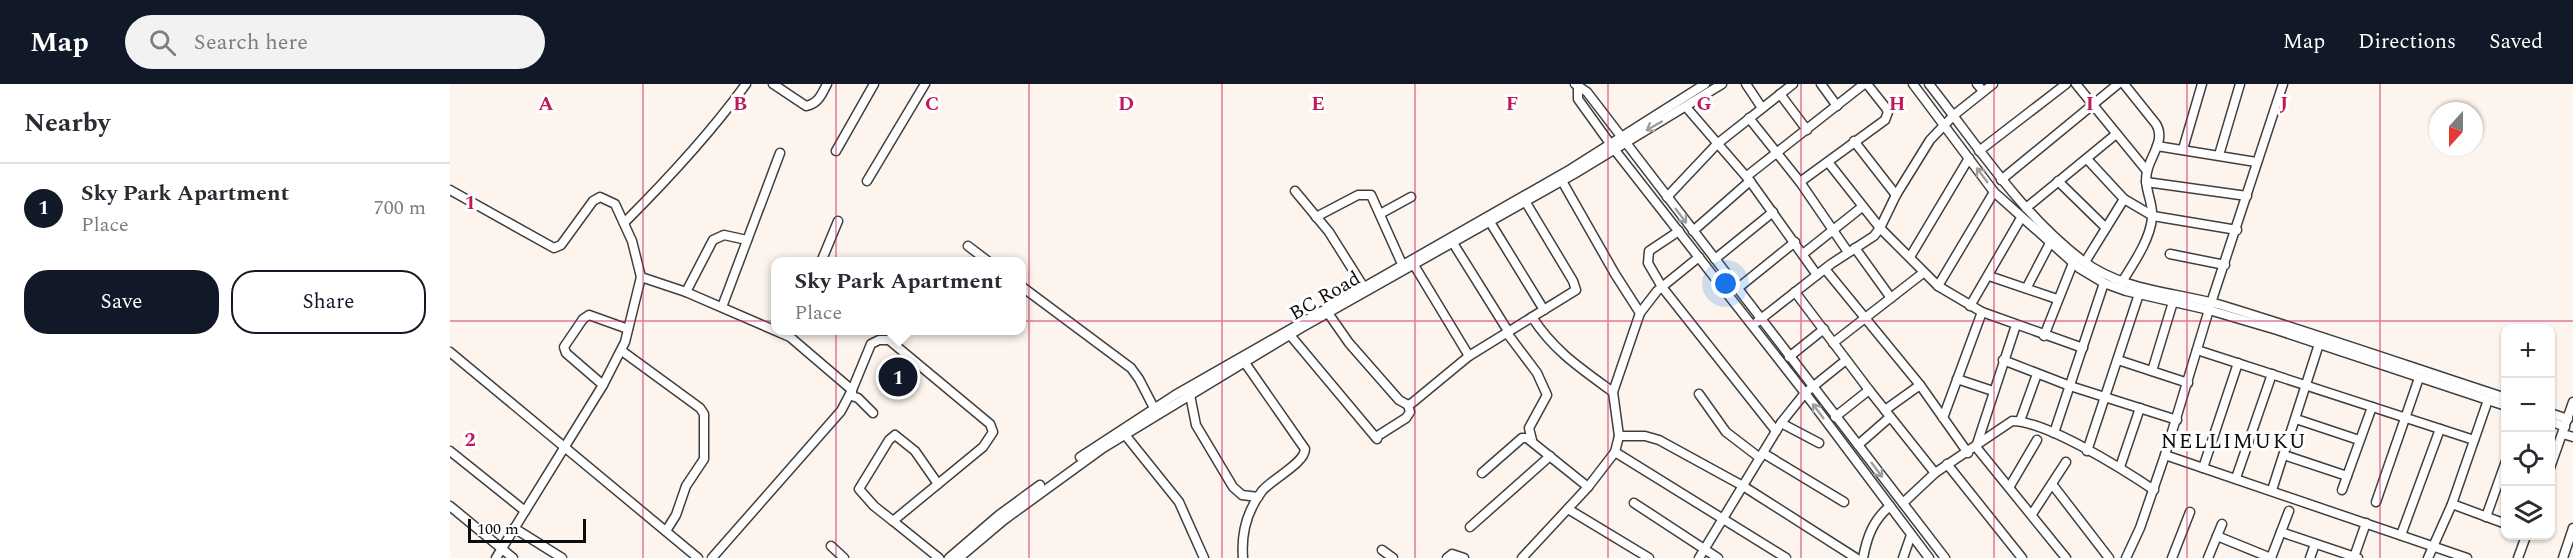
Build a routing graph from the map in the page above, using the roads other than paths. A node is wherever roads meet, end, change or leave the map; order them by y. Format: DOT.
graph roads {
  1 [pos="746,84"];
  2 [pos="773,84"];
  3 [pos="827,84"];
  4 [pos="874,84"];
  5 [pos="925,84"];
  6 [pos="1705,84"];
  7 [pos="1722,84"];
  8 [pos="1746,84"];
  9 [pos="1793,84"];
  10 [pos="1821,84"];
  11 [pos="1866,84"];
  12 [pos="1913,84"];
  13 [pos="1929,84"];
  14 [pos="1993,84"];
  15 [pos="2066,84"];
  16 [pos="2076,84"];
  17 [pos="2118,84"];
  18 [pos="2124,84"];
  19 [pos="2202,84"];
  20 [pos="2240,84"];
  21 [pos="2283,84"];
  22 [pos="1577,86"];
  23 [pos="1980,88"];
  24 [pos="1780,94"];
  25 [pos="1837,106"];
  26 [pos="2092,106"];
  27 [pos="1686,107"];
  28 [pos="1762,108"];
  29 [pos="1954,115"];
  30 [pos="1749,118"];
  31 [pos="1943,124"];
  32 [pos="1807,130"];
  33 [pos="2115,135"];
  34 [pos="1622,139"];
  35 [pos="1854,141"];
  36 [pos="1717,144"];
  37 [pos="1612,146"];
  38 [pos="2157,146"];
  39 [pos="2183,149"];
  40 [pos="836,151"];
  41 [pos="1979,152"];
  42 [pos="780,153"];
  43 [pos="1778,153"];
  44 [pos="2219,155"];
  45 [pos="1969,158"];
  46 [pos="2087,159"];
  47 [pos="1828,162"];
  48 [pos="2256,162"];
  49 [pos="2147,171"];
  50 [pos="1749,178"];
  51 [pos="2001,180"];
  52 [pos="867,181"];
  53 [pos="1562,181"];
  54 [pos="2058,181"];
  55 [pos="1800,182"];
  56 [pos="2146,182"];
  57 [pos="1295,191"];
  58 [pos="451,192"];
  59 [pos="1994,192"];
  60 [pos="1896,195"];
  61 [pos="2247,196"];
  62 [pos="1411,197"];
  63 [pos="1667,197"];
  64 [pos="2124,199"];
  65 [pos="1525,201"];
  66 [pos="1862,207"];
  67 [pos="2026,208"];
  68 [pos="1773,212"];
  69 [pos="1380,214"];
  70 [pos="2152,216"];
  71 [pos="1316,217"];
  72 [pos="2021,218"];
  73 [pos="838,221"];
  74 [pos="1490,222"];
  75 [pos="624,223"];
  76 [pos="1880,228"];
  77 [pos="2106,228"];
  78 [pos="1832,229"];
  79 [pos="2237,230"];
  80 [pos="1679,231"];
  81 [pos="1693,231"];
  82 [pos="747,240"];
  83 [pos="1795,242"];
  84 [pos="1453,243"];
  85 [pos="2050,243"];
  86 [pos="968,246"];
  87 [pos="1852,250"];
  88 [pos="1803,254"];
  89 [pos="2170,254"];
  90 [pos="1699,256"];
  91 [pos="823,257"];
  92 [pos="983,257"];
  93 [pos="1910,257"];
  94 [pos="1715,259"];
  95 [pos="2085,262"];
  96 [pos="2073,263"];
  97 [pos="1402,264"];
  98 [pos="1414,265"];
  99 [pos="2225,266"];
  100 [pos="1825,269"];
  101 [pos="1923,273"];
  102 [pos="1817,275"];
  103 [pos="1989,276"];
  104 [pos="641,277"];
  105 [pos="2122,282"];
  106 [pos="2104,283"];
  107 [pos="1364,286"];
  108 [pos="1662,286"];
  109 [pos="1938,286"];
  110 [pos="2027,287"];
  111 [pos="1738,288"];
  112 [pos="1026,290"];
  113 [pos="686,292"];
  114 [pos="1796,292"];
  115 [pos="2139,294"];
  116 [pos="1891,298"];
  117 [pos="2058,299"];
  118 [pos="2174,302"];
  119 [pos="1970,306"];
  120 [pos="2210,306"];
  121 [pos="722,308"];
  122 [pos="1331,309"];
  123 [pos="1544,310"];
  124 [pos="1982,312"];
  125 [pos="1640,313"];
  126 [pos="1532,317"];
  127 [pos="1864,319"];
  128 [pos="1761,321"];
  129 [pos="1752,325"];
  130 [pos="2016,325"];
  131 [pos="771,326"];
  132 [pos="628,329"];
  133 [pos="1824,329"];
  134 [pos="1508,331"];
  135 [pos="792,335"];
  136 [pos="1290,335"];
  137 [pos="2044,336"];
  138 [pos="1833,343"];
  139 [pos="2319,344"];
  140 [pos="2082,348"];
  141 [pos="2197,350"];
  142 [pos="622,351"];
  143 [pos="450,352"];
  144 [pos="1469,356"];
  145 [pos="1790,357"];
  146 [pos="1243,360"];
  147 [pos="1846,360"];
  148 [pos="2003,360"];
  149 [pos="2118,360"];
  150 [pos="2238,363"];
  151 [pos="2152,371"];
  152 [pos="2037,374"];
  153 [pos="2272,374"];
  154 [pos="2420,378"];
  155 [pos="1957,379"];
  156 [pos="2188,383"];
  157 [pos="603,385"];
  158 [pos="1920,385"];
  159 [pos="2307,385"];
  160 [pos="2070,386"];
  161 [pos="1813,387"];
  162 [pos="852,390"];
  163 [pos="1869,390"];
  164 [pos="1613,392"];
  165 [pos="1993,392"];
  166 [pos="1805,393"];
  167 [pos="1190,394"];
  168 [pos="1699,394"];
  169 [pos="2501,397"];
  170 [pos="2105,398"];
  171 [pos="2488,400"];
  172 [pos="2573,402"];
  173 [pos="1407,405"];
  174 [pos="2501,405"];
  175 [pos="2372,407"];
  176 [pos="1154,408"];
  177 [pos="2140,408"];
  178 [pos="873,413"];
  179 [pos="1888,414"];
  180 [pos="1835,417"];
  181 [pos="2406,417"];
  182 [pos="2555,417"];
  183 [pos="1943,418"];
  184 [pos="2296,419"];
  185 [pos="2176,420"];
  186 [pos="2020,421"];
  187 [pos="2555,423"];
  188 [pos="2565,426"];
  189 [pos="1778,427"];
  190 [pos="2440,429"];
  191 [pos="1123,432"];
  192 [pos="2054,434"];
  193 [pos="1619,436"];
  194 [pos="2573,437"];
  195 [pos="1532,440"];
  196 [pos="2037,440"];
  197 [pos="2359,440"];
  198 [pos="2474,440"];
  199 [pos="1819,443"];
  200 [pos="1858,445"];
  201 [pos="565,447"];
  202 [pos="1976,447"];
  203 [pos="450,451"];
  204 [pos="2087,451"];
  205 [pos="1615,452"];
  206 [pos="1968,453"];
  207 [pos="2284,454"];
  208 [pos="2555,454"];
  209 [pos="1761,455"];
  210 [pos="2165,455"];
  211 [pos="1550,456"];
  212 [pos="2066,462"];
  213 [pos="1947,464"];
  214 [pos="2120,467"];
  215 [pos="2202,468"];
  216 [pos="1482,473"];
  217 [pos="1935,473"];
  218 [pos="2501,473"];
  219 [pos="2347,476"];
  220 [pos="2236,478"];
  221 [pos="938,484"];
  222 [pos="2052,484"];
  223 [pos="1743,486"];
  224 [pos="2010,486"];
  225 [pos="1588,487"];
  226 [pos="2272,490"];
  227 [pos="2342,490"];
  228 [pos="2152,496"];
  229 [pos="1258,497"];
  230 [pos="1844,502"];
  231 [pos="1903,502"];
  232 [pos="2376,502"];
  233 [pos="1634,503"];
  234 [pos="2452,504"];
  235 [pos="450,506"];
  236 [pos="1890,506"];
  237 [pos="1568,510"];
  238 [pos="525,511"];
  239 [pos="2289,511"];
  240 [pos="2190,512"];
  241 [pos="2032,514"];
  242 [pos="2486,517"];
  243 [pos="1723,518"];
  244 [pos="893,521"];
  245 [pos="2366,523"];
  246 [pos="2501,523"];
  247 [pos="2222,524"];
  248 [pos="1470,527"];
  249 [pos="514,528"];
  250 [pos="2573,528"];
  251 [pos="666,531"];
  252 [pos="2281,532"];
  253 [pos="1911,535"];
  254 [pos="2401,535"];
  255 [pos="2217,536"];
  256 [pos="2525,540"];
  257 [pos="2315,544"];
  258 [pos="2434,544"];
  259 [pos="831,546"];
  260 [pos="502,548"];
  261 [pos="1705,549"];
  262 [pos="1382,550"];
  263 [pos="971,555"];
  264 [pos="2352,557"];
  265 [pos="495,558"];
  266 [pos="513,558"];
  267 [pos="562,558"];
  268 [pos="698,558"];
  269 [pos="712,558"];
  270 [pos="844,558"];
  271 [pos="939,558"];
  272 [pos="949,558"];
  273 [pos="959,558"];
  274 [pos="1204,558"];
  275 [pos="1243,558"];
  276 [pos="1393,558"];
  277 [pos="1447,558"];
  278 [pos="1464,558"];
  279 [pos="1522,558"];
  280 [pos="1649,558"];
  281 [pos="1700,558"];
  282 [pos="1718,558"];
  283 [pos="1786,558"];
  284 [pos="1856,558"];
  285 [pos="1863,558"];
  286 [pos="1903,558"];
  287 [pos="1929,558"];
  288 [pos="1945,558"];
  289 [pos="2022,558"];
  290 [pos="2066,558"];
  291 [pos="2109,558"];
  292 [pos="2126,558"];
  293 [pos="2172,558"];
  294 [pos="2208,558"];
  295 [pos="2271,558"];
  296 [pos="2310,558"];
  297 [pos="2428,558"];
  298 [pos="2467,558"];
  299 [pos="2518,558"];
  300 [pos="2563,558"];
  1 -- 75 [label="street"];
  2 -- 3 [label="street"];
  4 -- 40 [label="street"];
  5 -- 52 [label="street"];
  6 -- 34 [label="street"];
  7 -- 27 [label="street, BC Road"];
  8 -- 28 [label="street"];
  9 -- 24 [label="street"];
  10 -- 25 [label="street"];
  11 -- 25 [label="street"];
  11 -- 35 [label="street"];
  12 -- 31 [label="street"];
  13 -- 29 [label="street"];
  14 -- 23 [label="street"];
  15 -- 41 [label="street"];
  16 -- 26 [label="street"];
  17 -- 26 [label="street"];
  18 -- 38 [label="street"];
  19 -- 39 [label="street"];
  20 -- 44 [label="street"];
  21 -- 48 [label="street"];
  22 -- 34 [label="street"];
  22 -- 37 [label="street"];
  23 -- 29 [label="street"];
  24 -- 28 [label="street"];
  24 -- 32 [label="street"];
  25 -- 32 [label="street"];
  26 -- 33 [label="street"];
  26 -- 51 [label="street"];
  27 -- 34 [label="street, BC Road, one-way"];
  27 -- 36 [label="street"];
  28 -- 30 [label="street"];
  29 -- 31 [label="street"];
  29 -- 41 [label="street"];
  30 -- 36 [label="street"];
  30 -- 43 [label="street"];
  31 -- 45 [label="street"];
  31 -- 60 [label="street"];
  32 -- 43 [label="street"];
  33 -- 46 [label="street"];
  33 -- 49 [label="street"];
  34 -- 37 [label="street, BC Road"];
  34 -- 63 [label="street"];
  35 -- 47 [label="street"];
  35 -- 60 [label="street"];
  36 -- 50 [label="street"];
  36 -- 63 [label="street"];
  37 -- 53 [label="street, BC Road"];
  37 -- 80 [label="street"];
  37 -- 97 [label="street, BC Road"];
  38 -- 39 [label="street"];
  38 -- 49 [label="street"];
  39 -- 44 [label="street"];
  41 -- 51 [label="street"];
  42 -- 82 [label="street"];
  43 -- 50 [label="street"];
  43 -- 55 [label="street"];
  44 -- 48 [label="street"];
  59 -- 45 [label="street, one-way"];
  45 -- 93 [label="street"];
  46 -- 54 [label="street"];
  46 -- 64 [label="street"];
  47 -- 55 [label="street"];
  47 -- 66 [label="street"];
  48 -- 61 [label="street"];
  49 -- 56 [label="street"];
  50 -- 68 [label="street"];
  50 -- 81 [label="street"];
  51 -- 67 [label="street"];
  53 -- 65 [label="street, BC Road"];
  53 -- 125 [label="street"];
  54 -- 67 [label="street"];
  54 -- 77 [label="street"];
  55 -- 78 [label="street"];
  56 -- 61 [label="street"];
  56 -- 70 [label="street"];
  57 -- 71 [label="street"];
  58 -- 75 [label="street"];
  59 -- 72 [label="street"];
  59 -- 109 [label="street"];
  60 -- 76 [label="street"];
  61 -- 79 [label="street"];
  62 -- 69 [label="street"];
  63 -- 81 [label="street, one-way"];
  64 -- 70 [label="street"];
  64 -- 77 [label="street"];
  65 -- 74 [label="street, BC Road"];
  65 -- 123 [label="street"];
  66 -- 76 [label="street"];
  66 -- 78 [label="street"];
  67 -- 95 [label="street"];
  68 -- 83 [label="street"];
  68 -- 94 [label="street"];
  69 -- 71 [label="street"];
  69 -- 97 [label="street"];
  70 -- 79 [label="street"];
  70 -- 105 [label="street"];
  71 -- 107 [label="street"];
  72 -- 85 [label="street"];
  72 -- 103 [label="street"];
  73 -- 91 [label="street"];
  74 -- 84 [label="street, BC Road"];
  74 -- 123 [label="street"];
  75 -- 104 [label="street"];
  76 -- 87 [label="street"];
  76 -- 93 [label="street"];
  77 -- 95 [label="street"];
  78 -- 87 [label="street"];
  78 -- 88 [label="street"];
  79 -- 99 [label="street"];
  80 -- 90 [label="street"];
  80 -- 108 [label="street"];
  81 -- 94 [label="street"];
  82 -- 113 [label="street"];
  82 -- 121 [label="street"];
  83 -- 88 [label="street"];
  83 -- 111 [label="street"];
  84 -- 98 [label="street, BC Road"];
  84 -- 134 [label="street"];
  85 -- 96 [label="street"];
  85 -- 110 [label="street"];
  86 -- 92 [label="street"];
  87 -- 100 [label="street"];
  87 -- 116 [label="street"];
  88 -- 102 [label="street"];
  89 -- 99 [label="street"];
  90 -- 108 [label="street"];
  90 -- 129 [label="street"];
  93 -- 101 [label="street"];
  94 -- 111 [label="street"];
  95 -- 105 [label="street"];
  96 -- 106 [label="street"];
  96 -- 117 [label="street"];
  97 -- 107 [label="street, BC Road"];
  98 -- 122 [label="street, BC Road"];
  98 -- 144 [label="street"];
  99 -- 120 [label="street"];
  100 -- 102 [label="street"];
  100 -- 127 [label="street"];
  101 -- 109 [label="street"];
  101 -- 116 [label="street"];
  102 -- 114 [label="street"];
  103 -- 110 [label="street"];
  103 -- 119 [label="street"];
  104 -- 113 [label="street"];
  104 -- 132 [label="street"];
  105 -- 120 [label="street"];
  106 -- 115 [label="street"];
  106 -- 140 [label="street"];
  107 -- 122 [label="street, BC Road"];
  108 -- 125 [label="street"];
  108 -- 189 [label="street"];
  109 -- 119 [label="street"];
  110 -- 117 [label="street"];
  111 -- 128 [label="street"];
  112 -- 176 [label="street"];
  113 -- 121 [label="street"];
  114 -- 128 [label="street"];
  114 -- 133 [label="street"];
  115 -- 118 [label="street"];
  115 -- 149 [label="street"];
  116 -- 127 [label="street"];
  117 -- 137 [label="street"];
  118 -- 120 [label="street"];
  118 -- 151 [label="street"];
  119 -- 124 [label="street"];
  120 -- 139 [label="street"];
  120 -- 141 [label="street"];
  120 -- 169 [label="street"];
  121 -- 131 [label="street"];
  122 -- 136 [label="street, BC Road"];
  122 -- 146 [label="street, BC Road"];
  122 -- 173 [label="street"];
  123 -- 126 [label="street"];
  124 -- 130 [label="street"];
  124 -- 155 [label="street"];
  125 -- 164 [label="street"];
  126 -- 134 [label="street"];
  126 -- 164 [label="street"];
  127 -- 138 [label="street"];
  127 -- 158 [label="street"];
  128 -- 129 [label="street"];
  128 -- 145 [label="street"];
  129 -- 166 [label="street"];
  130 -- 137 [label="street"];
  130 -- 148 [label="street"];
  132 -- 142 [label="street"];
  132 -- 157 [label="street"];
  133 -- 138 [label="street"];
  133 -- 145 [label="street"];
  134 -- 144 [label="street"];
  134 -- 195 [label="street"];
  135 -- 162 [label="street"];
  136 -- 146 [label="street, BC Road"];
  136 -- 173 [label="street"];
  137 -- 140 [label="street"];
  138 -- 147 [label="street"];
  139 -- 154 [label="street"];
  139 -- 159 [label="street"];
  140 -- 160 [label="street"];
  141 -- 150 [label="street"];
  141 -- 156 [label="street"];
  142 -- 157 [label="street"];
  142 -- 251 [label="street"];
  143 -- 201 [label="street"];
  144 -- 173 [label="street"];
  145 -- 161 [label="street"];
  146 -- 167 [label="street, BC Road"];
  146 -- 176 [label="street, BC Road"];
  146 -- 229 [label="street"];
  147 -- 161 [label="street"];
  147 -- 163 [label="street"];
  148 -- 152 [label="street"];
  148 -- 165 [label="street"];
  149 -- 151 [label="street"];
  149 -- 170 [label="street"];
  150 -- 153 [label="street"];
  150 -- 215 [label="street"];
  151 -- 156 [label="street"];
  152 -- 160 [label="street"];
  152 -- 186 [label="street"];
  153 -- 159 [label="street"];
  153 -- 220 [label="street"];
  154 -- 171 [label="street"];
  154 -- 181 [label="street"];
  155 -- 165 [label="street"];
  155 -- 183 [label="street"];
  156 -- 185 [label="street"];
  157 -- 201 [label="street"];
  158 -- 179 [label="street"];
  158 -- 183 [label="street"];
  159 -- 175 [label="street"];
  159 -- 184 [label="street"];
  160 -- 170 [label="street"];
  160 -- 192 [label="street"];
  161 -- 166 [label="street"];
  161 -- 180 [label="street"];
  162 -- 178 [label="street"];
  162 -- 221 [label="street"];
  162 -- 269 [label="street"];
  163 -- 179 [label="street"];
  163 -- 180 [label="street"];
  164 -- 193 [label="street"];
  165 -- 202 [label="street"];
  166 -- 189 [label="street"];
  236 -- 166 [label="street, one-way"];
  167 -- 191 [label="street, BC Road"];
  167 -- 229 [label="street"];
  168 -- 209 [label="street"];
  170 -- 177 [label="street"];
  170 -- 204 [label="street"];
  171 -- 174 [label="street"];
  171 -- 198 [label="street"];
  172 -- 188 [label="street"];
  175 -- 181 [label="street"];
  175 -- 197 [label="street"];
  176 -- 191 [label="street, BC Road"];
  177 -- 185 [label="street"];
  177 -- 214 [label="street"];
  179 -- 200 [label="street"];
  179 -- 217 [label="street"];
  180 -- 200 [label="street"];
  181 -- 190 [label="street"];
  181 -- 232 [label="street"];
  182 -- 188 [label="street"];
  183 -- 206 [label="street"];
  184 -- 197 [label="street"];
  184 -- 207 [label="street"];
  185 -- 210 [label="street"];
  186 -- 192 [label="street"];
  186 -- 202 [label="street"];
  187 -- 188 [label="street"];
  188 -- 194 [label="street"];
  188 -- 208 [label="street"];
  189 -- 199 [label="street"];
  189 -- 209 [label="street"];
  190 -- 198 [label="street"];
  190 -- 254 [label="street"];
  191 -- 263 [label="street, BC Road"];
  191 -- 272 [label="street, BC Road"];
  191 -- 274 [label="street"];
  192 -- 204 [label="street"];
  193 -- 205 [label="street"];
  193 -- 223 [label="street"];
  195 -- 211 [label="street"];
  195 -- 216 [label="street"];
  196 -- 224 [label="street"];
  197 -- 219 [label="street"];
  198 -- 234 [label="street"];
  200 -- 231 [label="street, one-way"];
  201 -- 238 [label="street"];
  201 -- 251 [label="street"];
  202 -- 206 [label="street"];
  202 -- 224 [label="street"];
  203 -- 238 [label="street"];
  204 -- 214 [label="street"];
  205 -- 225 [label="street"];
  205 -- 243 [label="street"];
  206 -- 213 [label="street"];
  207 -- 219 [label="street"];
  207 -- 226 [label="street"];
  209 -- 223 [label="street"];
  209 -- 230 [label="street"];
  210 -- 215 [label="street"];
  210 -- 228 [label="street"];
  211 -- 225 [label="street"];
  211 -- 248 [label="street"];
  212 -- 222 [label="street"];
  213 -- 217 [label="street"];
  213 -- 289 [label="street"];
  214 -- 228 [label="street"];
  215 -- 220 [label="street"];
  217 -- 231 [label="street"];
  218 -- 242 [label="street"];
  219 -- 227 [label="street"];
  220 -- 226 [label="street"];
  221 -- 244 [label="street"];
  221 -- 244 [label="street"];
  222 -- 241 [label="street"];
  222 -- 291 [label="street"];
  223 -- 243 [label="street"];
  223 -- 284 [label="street"];
  224 -- 241 [label="street"];
  225 -- 237 [label="street"];
  226 -- 245 [label="street"];
  228 -- 292 [label="street"];
  229 -- 275 [label="street"];
  231 -- 288 [label="street"];
  233 -- 261 [label="street"];
  234 -- 242 [label="street"];
  234 -- 258 [label="street"];
  235 -- 260 [label="street"];
  236 -- 253 [label="street"];
  236 -- 285 [label="street"];
  237 -- 279 [label="street"];
  237 -- 280 [label="street"];
  238 -- 249 [label="street"];
  239 -- 252 [label="street"];
  240 -- 293 [label="street"];
  241 -- 290 [label="street"];
  242 -- 246 [label="street"];
  243 -- 261 [label="street"];
  243 -- 283 [label="street"];
  244 -- 271 [label="street"];
  245 -- 254 [label="street"];
  245 -- 264 [label="street"];
  247 -- 255 [label="street"];
  249 -- 260 [label="street"];
  249 -- 267 [label="street"];
  250 -- 300 [label="street"];
  251 -- 268 [label="street"];
  252 -- 257 [label="street"];
  252 -- 295 [label="street"];
  253 -- 286 [label="street"];
  253 -- 287 [label="street"];
  254 -- 258 [label="street"];
  255 -- 294 [label="street"];
  255 -- 295 [label="street"];
  256 -- 299 [label="street"];
  257 -- 264 [label="street"];
  257 -- 296 [label="street"];
  258 -- 297 [label="street"];
  258 -- 298 [label="street"];
  259 -- 270 [label="street"];
  260 -- 265 [label="street"];
  260 -- 266 [label="street"];
  261 -- 281 [label="street"];
  261 -- 282 [label="street"];
  262 -- 276 [label="street"];
  263 -- 273 [label="street, BC Road"];
  277 -- 278 [label="street"];
}
